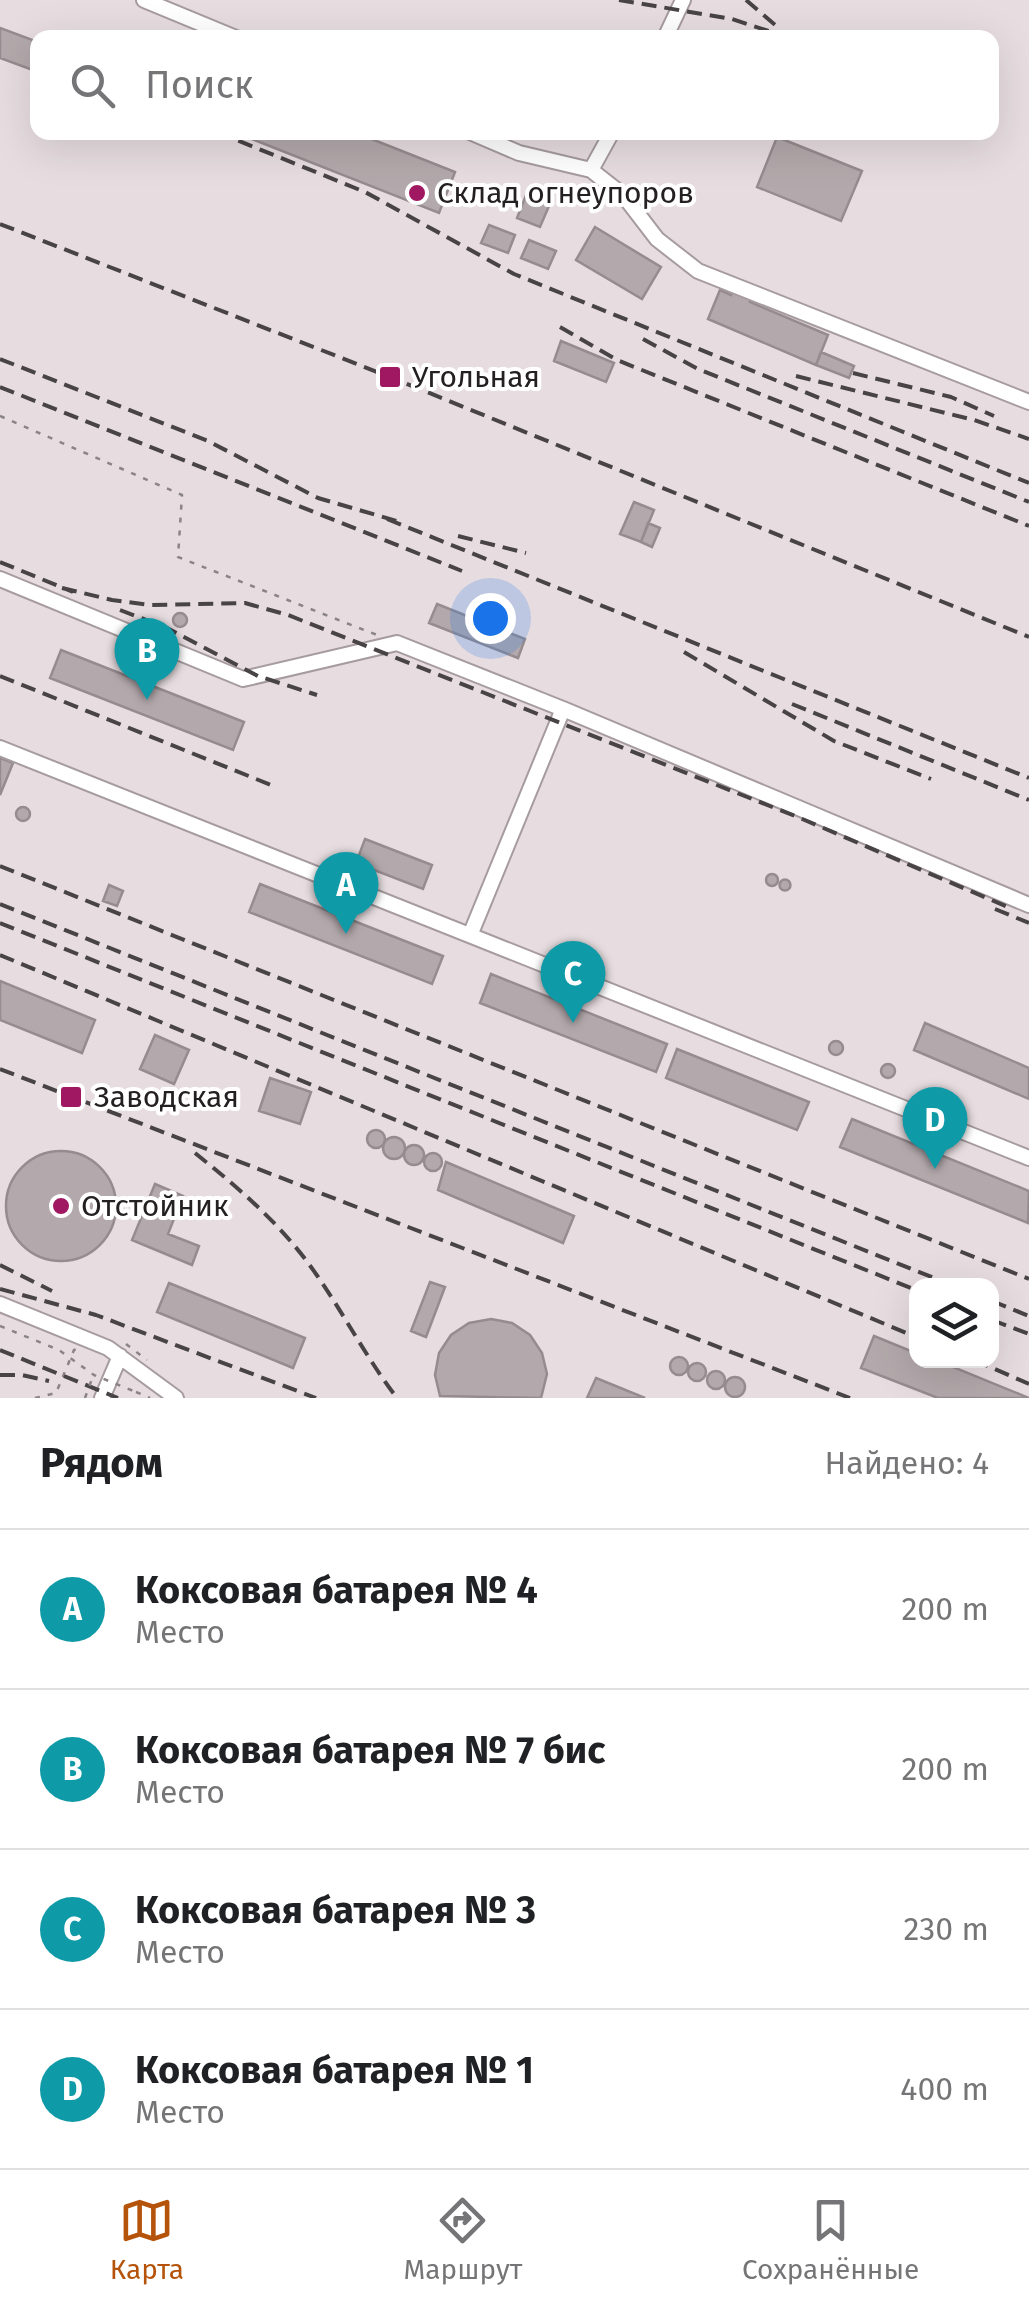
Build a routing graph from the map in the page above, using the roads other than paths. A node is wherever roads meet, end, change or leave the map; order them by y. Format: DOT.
graph roads {
  1 [pos="144,0"];
  2 [pos="683,0"];
  3 [pos="217,30"];
  4 [pos="668,30"];
  5 [pos="490,140"];
  6 [pos="607,140"];
  7 [pos="590,170"];
  8 [pos="1029,402"];
  9 [pos="0,579"];
  10 [pos="563,709"];
  11 [pos="0,748"];
  12 [pos="1029,905"];
  13 [pos="471,934"];
  14 [pos="1029,1158"];
  15 [pos="0,1304"];
  16 [pos="120,1356"];
  17 [pos="102,1398"];
  18 [pos="176,1398"];
  1 -- 3 [label="lane"];
  2 -- 4 [label="lane"];
  5 -- 7 [label="lane"];
  6 -- 7 [label="lane"];
  7 -- 8 [label="lane"];
  9 -- 10 [label="lane"];
  10 -- 12 [label="lane"];
  10 -- 13 [label="lane"];
  11 -- 13 [label="lane"];
  13 -- 14 [label="lane"];
  15 -- 16 [label="lane"];
  16 -- 17 [label="lane"];
  16 -- 18 [label="lane"];
}
